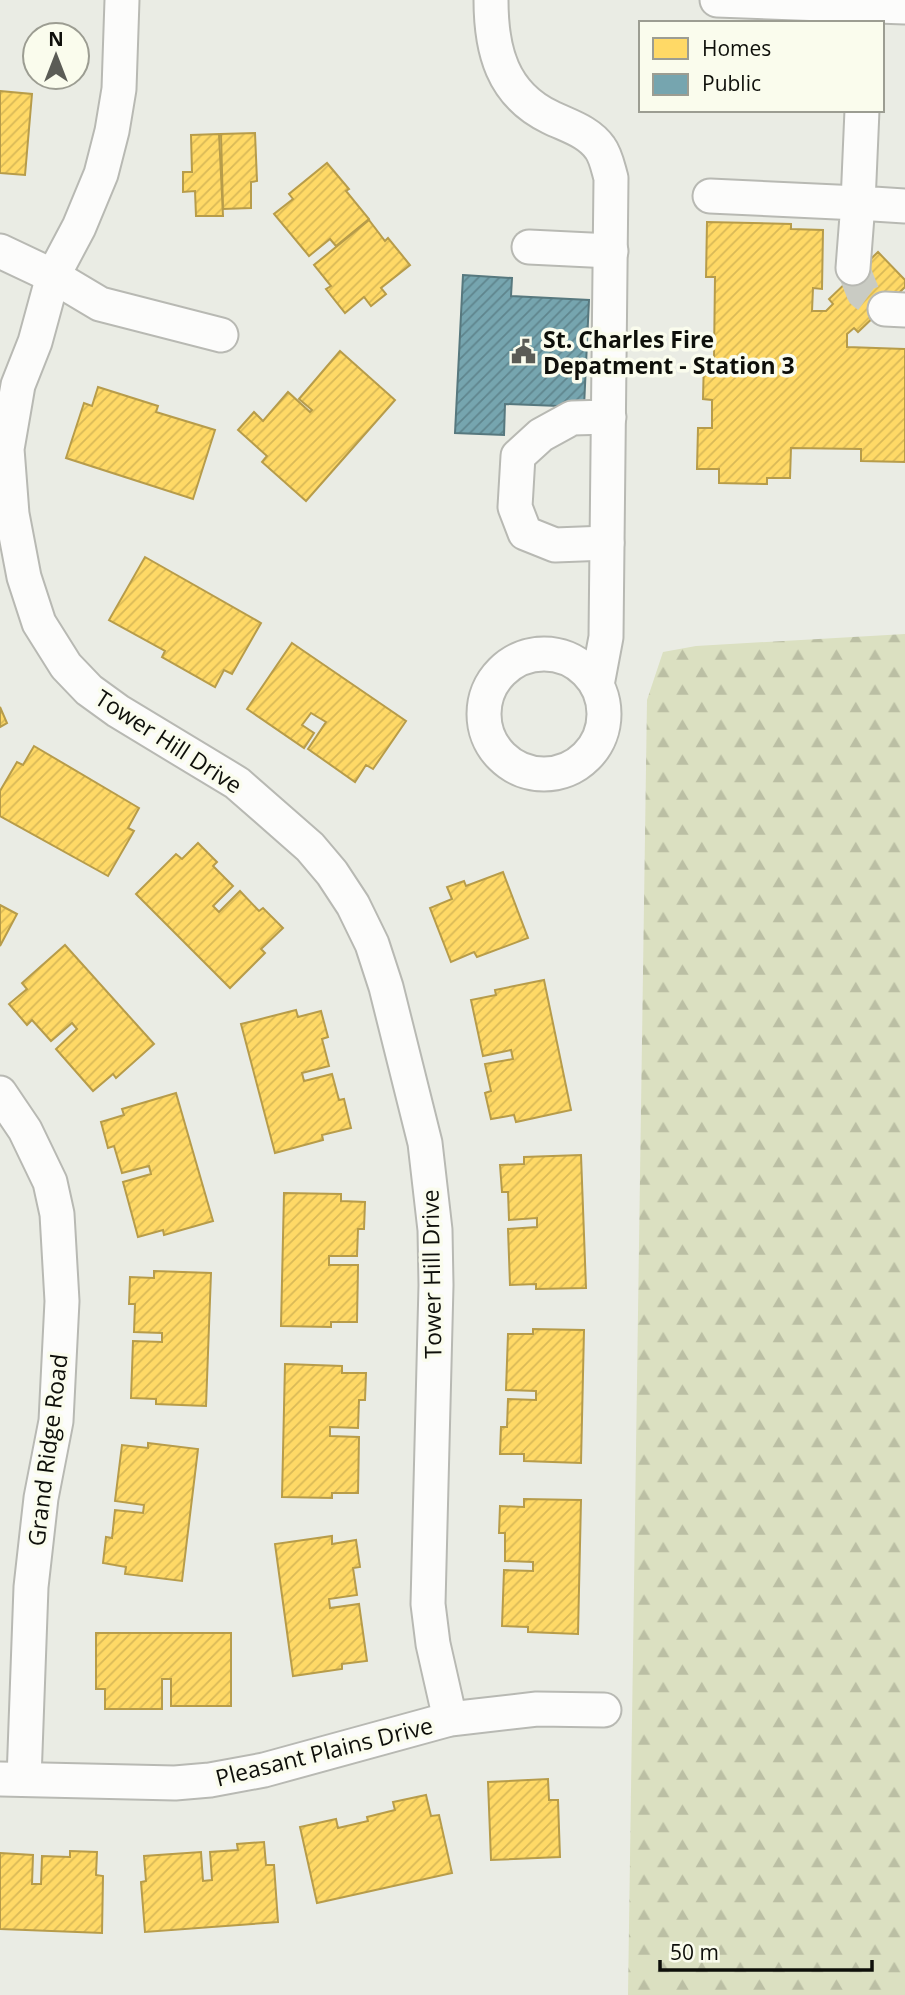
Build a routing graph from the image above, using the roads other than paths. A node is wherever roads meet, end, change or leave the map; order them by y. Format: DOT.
graph roads {
  1 [pos="122,0"];
  2 [pos="491,0"];
  3 [pos="716,0"];
  4 [pos="905,7"];
  5 [pos="866,14"];
  6 [pos="862,112"];
  7 [pos="710,196"];
  8 [pos="858,203"];
  9 [pos="905,206"];
  10 [pos="529,247"];
  11 [pos="0,251"];
  12 [pos="611,251"];
  13 [pos="853,268"];
  14 [pos="53,276"];
  15 [pos="221,335"];
  16 [pos="609,417"];
  17 [pos="607,543"];
  18 [pos="597,685"];
  19 [pos="0,1093"];
  20 [pos="604,1710"];
  21 [pos="450,1719"];
  22 [pos="12,1779"];
  1 -- 14 [label="street, Tower Hill Drive"];
  2 -- 12 [label="street"];
  3 -- 5 [label="street"];
  4 -- 5 [label="street"];
  6 -- 8 [label="street"];
  7 -- 8 [label="street"];
  8 -- 9 [label="street"];
  8 -- 13 [label="street"];
  10 -- 12 [label="street"];
  11 -- 14 [label="street"];
  12 -- 16 [label="street"];
  14 -- 15 [label="street"];
  14 -- 21 [label="street, Tower Hill Drive"];
  16 -- 17 [label="street"];
  16 -- 17 [label="street"];
  17 -- 18 [label="street"];
  19 -- 22 [label="street, Grand Ridge Road"];
  20 -- 21 [label="street, Pleasant Plains Drive"];
  21 -- 22 [label="street, Pleasant Plains Drive"];
}
